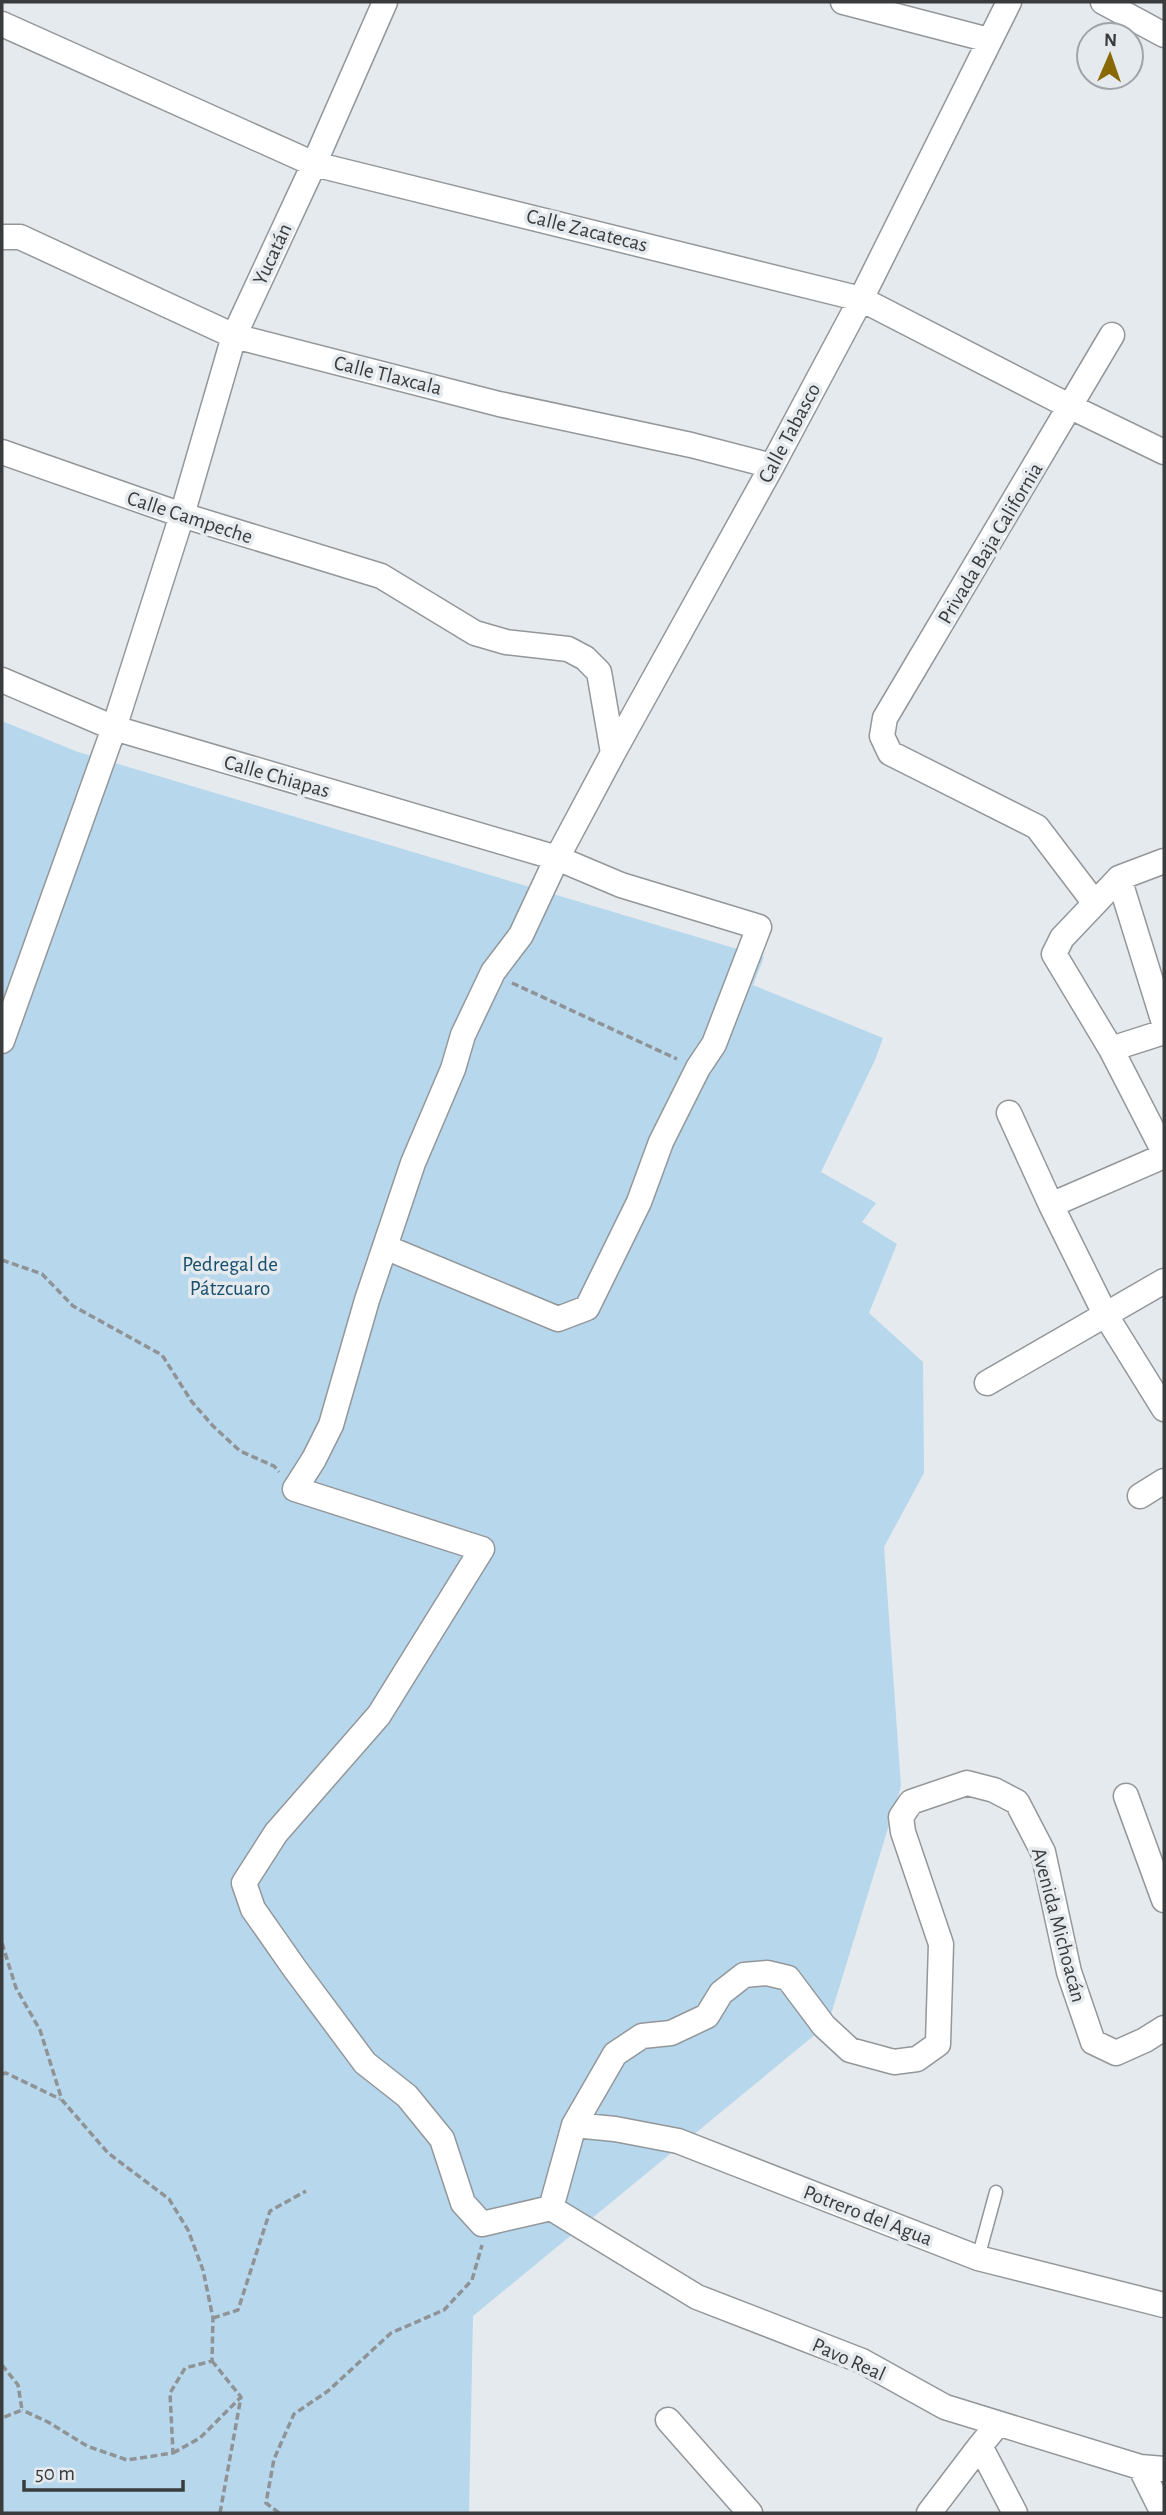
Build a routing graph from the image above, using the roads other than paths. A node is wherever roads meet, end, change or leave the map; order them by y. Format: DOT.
graph roads {
  1 [pos="386,2"];
  2 [pos="848,2"];
  3 [pos="1009,2"];
  4 [pos="1103,2"];
  5 [pos="2,24"];
  6 [pos="1164,35"];
  7 [pos="989,40"];
  8 [pos="314,164"];
  9 [pos="11,237"];
  10 [pos="861,299"];
  11 [pos="1112,335"];
  12 [pos="234,336"];
  13 [pos="1071,407"];
  14 [pos="2,452"];
  15 [pos="1164,452"];
  16 [pos="772,466"];
  17 [pos="182,515"];
  18 [pos="2,680"];
  19 [pos="114,727"];
  20 [pos="612,753"];
  21 [pos="557,858"];
  22 [pos="1164,861"];
  23 [pos="1119,878"];
  24 [pos="1094,902"];
  25 [pos="1164,1023"];
  26 [pos="1164,1032"];
  27 [pos="2,1041"];
  28 [pos="1111,1049"];
  29 [pos="1009,1113"];
  30 [pos="1164,1154"];
  31 [pos="1051,1206"];
  32 [pos="385,1247"];
  33 [pos="1164,1281"];
  34 [pos="1105,1314"];
  35 [pos="987,1383"];
  36 [pos="1164,1409"];
  37 [pos="1164,1481"];
  38 [pos="1140,1496"];
  39 [pos="1126,1796"];
  40 [pos="1156,1845"];
  41 [pos="1164,1900"];
  42 [pos="1164,2028"];
  43 [pos="574,2125"];
  44 [pos="996,2192"];
  45 [pos="551,2208"];
  46 [pos="978,2258"];
  47 [pos="1164,2305"];
  48 [pos="668,2420"];
  49 [pos="998,2424"];
  50 [pos="980,2446"];
  51 [pos="1152,2468"];
  52 [pos="750,2513"];
  53 [pos="929,2513"];
  54 [pos="1015,2513"];
  55 [pos="1163,2513"];
  1 -- 8 [label="street, Yucatán"];
  2 -- 7 [label="street"];
  3 -- 7 [label="street, Calle Tabasco"];
  4 -- 6 [label="street"];
  5 -- 8 [label="street, Calle Zacatecas"];
  7 -- 10 [label="street, Calle Tabasco"];
  8 -- 10 [label="street, Calle Zacatecas"];
  8 -- 12 [label="street, Yucatán"];
  9 -- 12 [label="street, Calle Tlaxcala"];
  10 -- 13 [label="street, Calle Zacatecas"];
  10 -- 16 [label="street, Calle Tabasco"];
  11 -- 13 [label="street, Privada Baja California"];
  12 -- 16 [label="street, Calle Tlaxcala"];
  12 -- 17 [label="street, Yucatán"];
  13 -- 15 [label="street, Calle Zacatecas"];
  13 -- 24 [label="street, Privada Baja California"];
  14 -- 17 [label="street, Calle Campeche"];
  16 -- 20 [label="street, Calle Tabasco"];
  17 -- 19 [label="street, Yucatán"];
  17 -- 20 [label="street, Calle Campeche"];
  18 -- 19 [label="street, Calle Chiapas"];
  19 -- 21 [label="street, Calle Chiapas"];
  19 -- 27 [label="street, Yucatán"];
  20 -- 21 [label="street, Calle Tabasco"];
  21 -- 32 [label="street, Calle Tabasco"];
  21 -- 32 [label="street, Calle Chiapas"];
  22 -- 23 [label="street"];
  23 -- 24 [label="street"];
  23 -- 25 [label="street"];
  24 -- 28 [label="street"];
  26 -- 28 [label="street"];
  28 -- 30 [label="street"];
  29 -- 31 [label="street"];
  30 -- 31 [label="street"];
  31 -- 34 [label="street"];
  32 -- 45 [label="street, Calle Tabasco"];
  33 -- 34 [label="street"];
  34 -- 35 [label="street"];
  34 -- 36 [label="street"];
  37 -- 38 [label="street"];
  39 -- 40 [label="street"];
  40 -- 41 [label="street"];
  42 -- 43 [label="street, Avenida Michoacán"];
  43 -- 45 [label="street"];
  43 -- 46 [label="street, Potrero del Agua"];
  44 -- 46 [label="lane"];
  45 -- 49 [label="street, Pavo Real"];
  46 -- 47 [label="street, Potrero del Agua"];
  48 -- 52 [label="street"];
  49 -- 50 [label="street"];
  49 -- 51 [label="street, Pavo Real"];
  50 -- 53 [label="street"];
  50 -- 54 [label="street"];
  51 -- 55 [label="street"];
}
